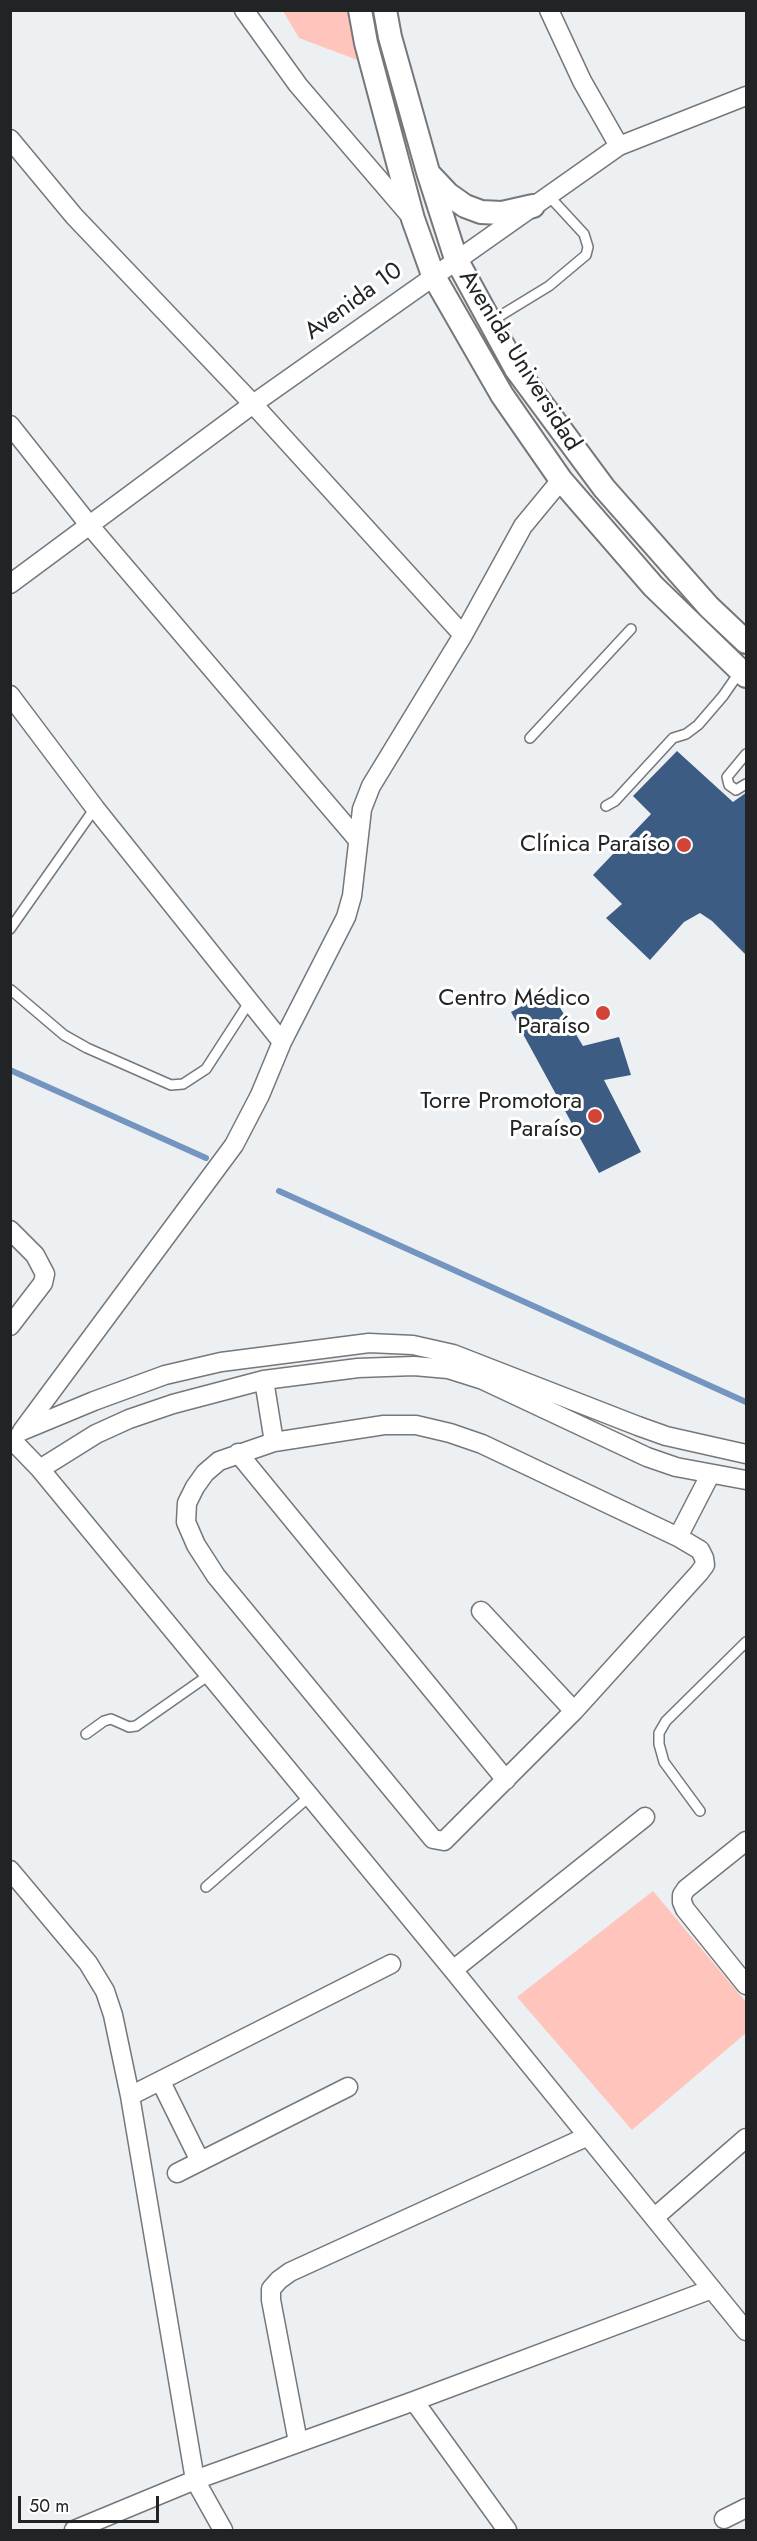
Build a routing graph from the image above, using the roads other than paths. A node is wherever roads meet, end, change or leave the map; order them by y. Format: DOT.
graph roads {
  1 [pos="244,10"];
  2 [pos="360,10"];
  3 [pos="385,10"];
  4 [pos="549,10"];
  5 [pos="747,96"];
  6 [pos="10,139"];
  7 [pos="619,146"];
  8 [pos="428,172"];
  9 [pos="541,200"];
  10 [pos="413,219"];
  11 [pos="456,259"];
  12 [pos="433,275"];
  13 [pos="490,322"];
  14 [pos="253,404"];
  15 [pos="10,425"];
  16 [pos="561,480"];
  17 [pos="90,526"];
  18 [pos="10,584"];
  19 [pos="631,629"];
  20 [pos="463,635"];
  21 [pos="747,642"];
  22 [pos="744,673"];
  23 [pos="10,695"];
  24 [pos="530,738"];
  25 [pos="747,754"];
  26 [pos="747,784"];
  27 [pos="606,806"];
  28 [pos="95,808"];
  29 [pos="357,838"];
  30 [pos="10,929"];
  31 [pos="11,990"];
  32 [pos="250,1001"];
  33 [pos="282,1042"];
  34 [pos="10,1230"];
  35 [pos="10,1326"];
  36 [pos="264,1380"];
  37 [pos="14,1435"];
  38 [pos="274,1442"];
  39 [pos="238,1453"];
  40 [pos="747,1454"];
  41 [pos="40,1469"];
  42 [pos="710,1475"];
  43 [pos="747,1480"];
  44 [pos="678,1537"];
  45 [pos="481,1611"];
  46 [pos="747,1642"];
  47 [pos="208,1675"];
  48 [pos="573,1711"];
  49 [pos="86,1734"];
  50 [pos="506,1779"];
  51 [pos="310,1796"];
  52 [pos="700,1810"];
  53 [pos="645,1817"];
  54 [pos="747,1841"];
  55 [pos="10,1870"];
  56 [pos="206,1887"];
  57 [pos="391,1964"];
  58 [pos="453,1970"];
  59 [pos="747,1985"];
  60 [pos="161,2082"];
  61 [pos="348,2087"];
  62 [pos="130,2096"];
  63 [pos="586,2137"];
  64 [pos="747,2138"];
  65 [pos="200,2161"];
  66 [pos="177,2173"];
  67 [pos="655,2217"];
  68 [pos="712,2289"];
  69 [pos="747,2331"];
  70 [pos="414,2401"];
  71 [pos="298,2442"];
  72 [pos="195,2480"];
  73 [pos="747,2508"];
  74 [pos="724,2518"];
  75 [pos="108,2524"];
  76 [pos="74,2530"];
  77 [pos="223,2530"];
  78 [pos="507,2530"];
  1 -- 10 [label="street"];
  2 -- 10 [label="street, Avenida Universidad"];
  3 -- 8 [label="street, Avenida Universidad"];
  4 -- 7 [label="street"];
  5 -- 7 [label="street, Avenida 10"];
  6 -- 14 [label="street"];
  7 -- 9 [label="street, Avenida 10"];
  8 -- 9 [label="street"];
  8 -- 11 [label="street, Avenida Universidad"];
  9 -- 11 [label="street, Avenida 10"];
  9 -- 13 [label="lane"];
  10 -- 12 [label="street, Avenida Universidad"];
  11 -- 12 [label="street, Avenida 10"];
  11 -- 13 [label="street, Avenida Universidad"];
  12 -- 14 [label="street, Avenida 10"];
  12 -- 16 [label="street, Avenida Universidad"];
  13 -- 21 [label="street, Avenida Universidad"];
  14 -- 17 [label="street, Avenida 10"];
  14 -- 20 [label="street"];
  15 -- 17 [label="street"];
  16 -- 20 [label="street"];
  16 -- 22 [label="street, Avenida Universidad"];
  17 -- 18 [label="street, Avenida 10"];
  17 -- 29 [label="street"];
  19 -- 24 [label="lane"];
  20 -- 29 [label="street"];
  22 -- 27 [label="lane"];
  23 -- 28 [label="street"];
  25 -- 26 [label="lane"];
  28 -- 30 [label="lane"];
  28 -- 32 [label="street"];
  29 -- 33 [label="street"];
  31 -- 32 [label="lane"];
  32 -- 33 [label="street"];
  33 -- 37 [label="street"];
  34 -- 35 [label="street"];
  36 -- 38 [label="street"];
  36 -- 41 [label="street"];
  36 -- 42 [label="street"];
  37 -- 40 [label="street"];
  37 -- 41 [label="street"];
  38 -- 39 [label="street"];
  38 -- 44 [label="street"];
  39 -- 50 [label="street"];
  39 -- 50 [label="street"];
  41 -- 47 [label="street"];
  42 -- 43 [label="street"];
  42 -- 44 [label="street"];
  44 -- 48 [label="street"];
  45 -- 48 [label="street"];
  46 -- 52 [label="lane"];
  47 -- 49 [label="lane"];
  47 -- 51 [label="street"];
  48 -- 50 [label="street"];
  51 -- 56 [label="lane"];
  51 -- 58 [label="street"];
  53 -- 58 [label="street"];
  54 -- 59 [label="street"];
  55 -- 62 [label="street"];
  57 -- 60 [label="street"];
  58 -- 63 [label="street"];
  60 -- 62 [label="street"];
  60 -- 65 [label="street"];
  61 -- 65 [label="street"];
  62 -- 72 [label="street"];
  63 -- 67 [label="street"];
  63 -- 71 [label="street"];
  64 -- 67 [label="street"];
  65 -- 66 [label="street"];
  67 -- 68 [label="street"];
  68 -- 69 [label="street"];
  68 -- 70 [label="street"];
  70 -- 71 [label="street"];
  70 -- 78 [label="street"];
  71 -- 72 [label="street"];
  72 -- 75 [label="street"];
  72 -- 77 [label="street"];
  73 -- 74 [label="street"];
  75 -- 76 [label="street"];
}
